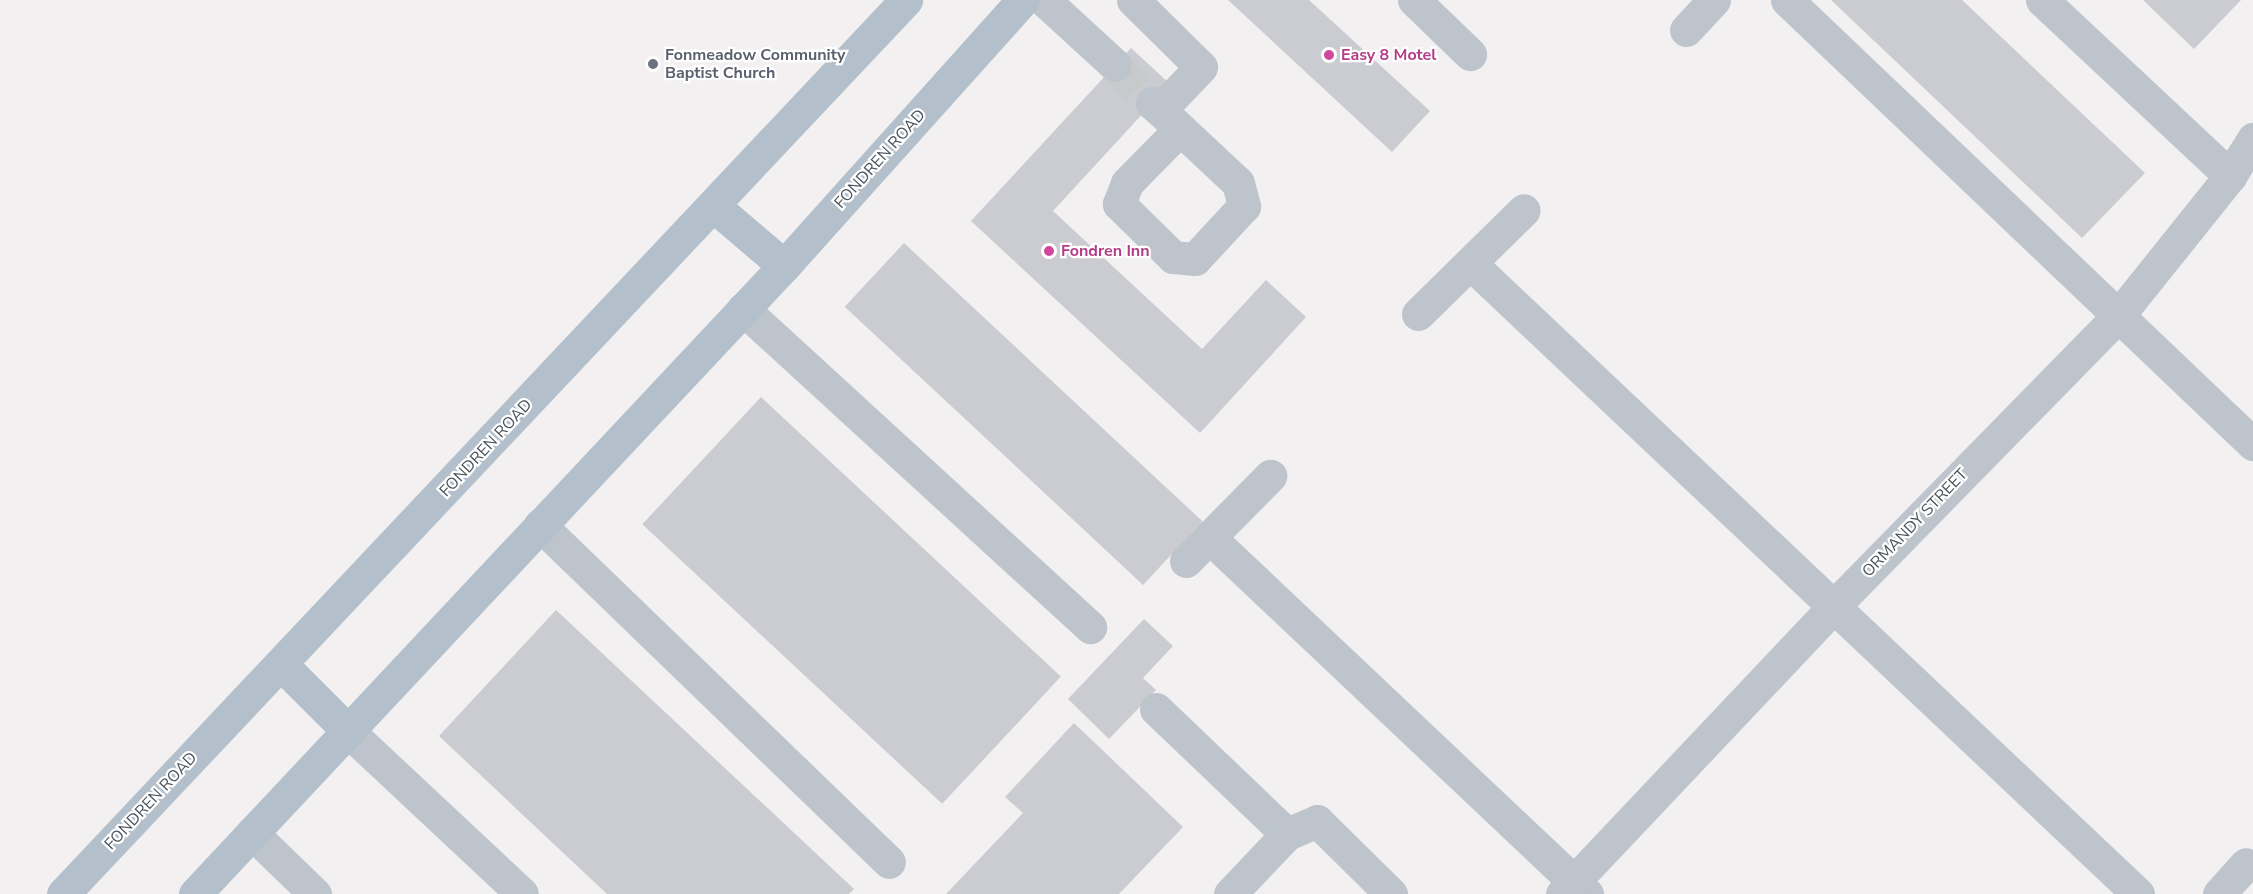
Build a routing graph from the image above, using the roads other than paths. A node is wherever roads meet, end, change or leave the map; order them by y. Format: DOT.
graph roads {
  1 [pos="906,0"];
  2 [pos="1023,0"];
  3 [pos="1044,0"];
  4 [pos="1133,0"];
  5 [pos="1414,0"];
  6 [pos="1714,0"];
  7 [pos="1787,0"];
  8 [pos="2042,0"];
  9 [pos="1686,30"];
  10 [pos="1470,54"];
  11 [pos="1115,65"];
  12 [pos="1164,114"];
  13 [pos="2253,140"];
  14 [pos="2230,176"];
  15 [pos="715,207"];
  16 [pos="1524,210"];
  17 [pos="1470,263"];
  18 [pos="784,266"];
  19 [pos="743,309"];
  20 [pos="1418,314"];
  21 [pos="2118,316"];
  22 [pos="2253,444"];
  23 [pos="1270,476"];
  24 [pos="540,525"];
  25 [pos="1209,537"];
  26 [pos="1186,561"];
  27 [pos="1834,606"];
  28 [pos="1090,627"];
  29 [pos="281,664"];
  30 [pos="1156,709"];
  31 [pos="348,731"];
  32 [pos="252,833"];
  33 [pos="1287,834"];
  34 [pos="890,861"];
  35 [pos="2246,864"];
  36 [pos="1575,890"];
  37 [pos="63,894"];
  38 [pos="195,894"];
  39 [pos="315,894"];
  40 [pos="522,894"];
  41 [pos="1230,894"];
  42 [pos="1391,894"];
  43 [pos="2138,894"];
  44 [pos="2219,894"];
  1 -- 15 [label="main road, FONDREN ROAD"];
  2 -- 18 [label="main road, FONDREN ROAD"];
  3 -- 11 [label="street"];
  4 -- 12 [label="street"];
  5 -- 10 [label="street"];
  6 -- 9 [label="street"];
  7 -- 21 [label="street"];
  8 -- 14 [label="street"];
  13 -- 14 [label="street, ORMANDY STREET"];
  14 -- 21 [label="street, ORMANDY STREET"];
  15 -- 18 [label="main road"];
  15 -- 29 [label="main road, FONDREN ROAD"];
  16 -- 17 [label="street"];
  17 -- 20 [label="street"];
  17 -- 27 [label="street"];
  18 -- 19 [label="main road, FONDREN ROAD"];
  19 -- 24 [label="main road, FONDREN ROAD"];
  19 -- 28 [label="street"];
  21 -- 22 [label="street"];
  21 -- 27 [label="street, ORMANDY STREET"];
  23 -- 25 [label="street"];
  24 -- 31 [label="main road, FONDREN ROAD"];
  24 -- 34 [label="street"];
  25 -- 26 [label="street"];
  25 -- 36 [label="street"];
  27 -- 36 [label="street, ORMANDY STREET"];
  27 -- 43 [label="street"];
  29 -- 31 [label="main road"];
  29 -- 37 [label="main road, FONDREN ROAD"];
  30 -- 33 [label="street"];
  31 -- 32 [label="main road, FONDREN ROAD"];
  31 -- 40 [label="street"];
  32 -- 38 [label="main road, FONDREN ROAD"];
  32 -- 39 [label="street"];
  33 -- 41 [label="street"];
  33 -- 42 [label="street"];
  35 -- 44 [label="street"];
}
